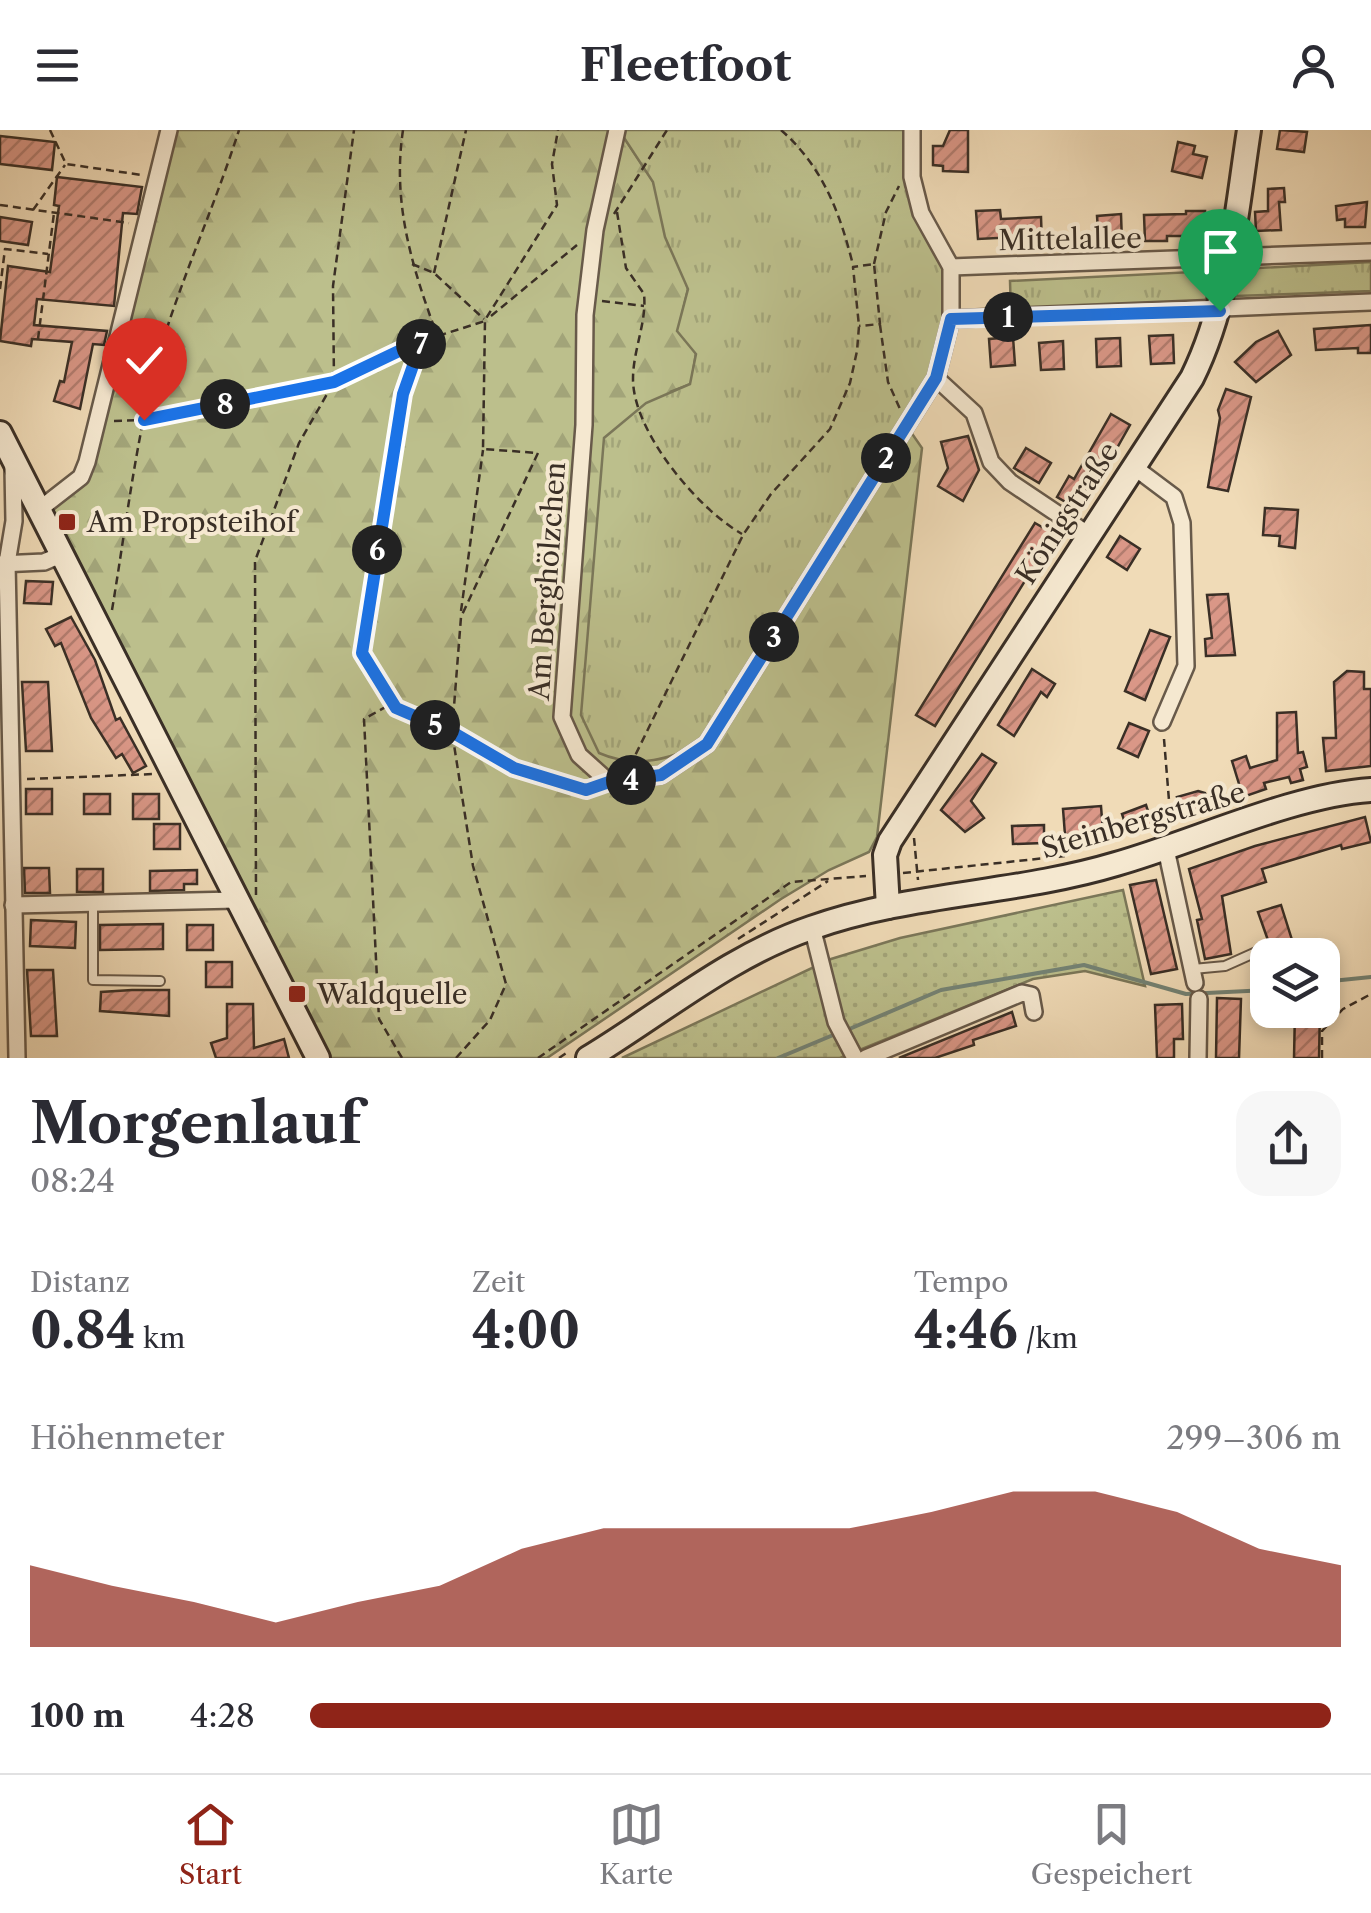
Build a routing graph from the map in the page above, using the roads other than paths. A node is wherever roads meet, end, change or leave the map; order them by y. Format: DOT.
graph roads {
  1 [pos="169,130"];
  2 [pos="617,130"];
  3 [pos="912,130"];
  4 [pos="1249,130"];
  5 [pos="1371,252"];
  6 [pos="1229,260"];
  7 [pos="951,267"];
  8 [pos="1371,302"];
  9 [pos="1220,311"];
  10 [pos="951,319"];
  11 [pos="936,378"];
  12 [pos="0,433"];
  13 [pos="12,455"];
  14 [pos="1134,467"];
  15 [pos="40,509"];
  16 [pos="1089,535"];
  17 [pos="63,554"];
  18 [pos="4,564"];
  19 [pos="1162,722"];
  20 [pos="1371,790"];
  21 [pos="1166,849"];
  22 [pos="246,901"];
  23 [pos="93,904"];
  24 [pos="13,905"];
  25 [pos="888,907"];
  26 [pos="812,927"];
  27 [pos="1250,955"];
  28 [pos="160,980"];
  29 [pos="1196,984"];
  30 [pos="1034,1012"];
  31 [pos="16,1058"];
  32 [pos="318,1058"];
  33 [pos="588,1058"];
  34 [pos="855,1058"];
  35 [pos="866,1058"];
  36 [pos="1198,1058"];
  1 -- 15 [label="street"];
  2 -- 11 [label="street, Am Berghölzchen"];
  3 -- 7 [label="street"];
  4 -- 6 [label="street, Königstraße"];
  5 -- 6 [label="street, Mittelallee"];
  6 -- 7 [label="street, Mittelallee"];
  6 -- 9 [label="street, Königstraße"];
  7 -- 10 [label="street"];
  8 -- 9 [label="street"];
  9 -- 10 [label="street"];
  9 -- 14 [label="street, Königstraße"];
  10 -- 11 [label="street"];
  11 -- 16 [label="street"];
  12 -- 13 [label="street"];
  13 -- 15 [label="street"];
  13 -- 18 [label="street"];
  14 -- 16 [label="street, Königstraße"];
  14 -- 19 [label="street"];
  15 -- 17 [label="street"];
  16 -- 25 [label="street, Königstraße"];
  17 -- 18 [label="street"];
  17 -- 22 [label="street"];
  18 -- 24 [label="street"];
  20 -- 21 [label="street, Steinbergstraße"];
  21 -- 25 [label="street, Steinbergstraße"];
  21 -- 29 [label="street"];
  22 -- 23 [label="street"];
  22 -- 32 [label="street"];
  23 -- 24 [label="street"];
  23 -- 28 [label="lane"];
  24 -- 31 [label="street"];
  25 -- 26 [label="street, Steinbergstraße"];
  26 -- 33 [label="street, Steinbergstraße"];
  26 -- 34 [label="street"];
  27 -- 29 [label="lane"];
  29 -- 36 [label="street"];
  30 -- 35 [label="street"];
}
